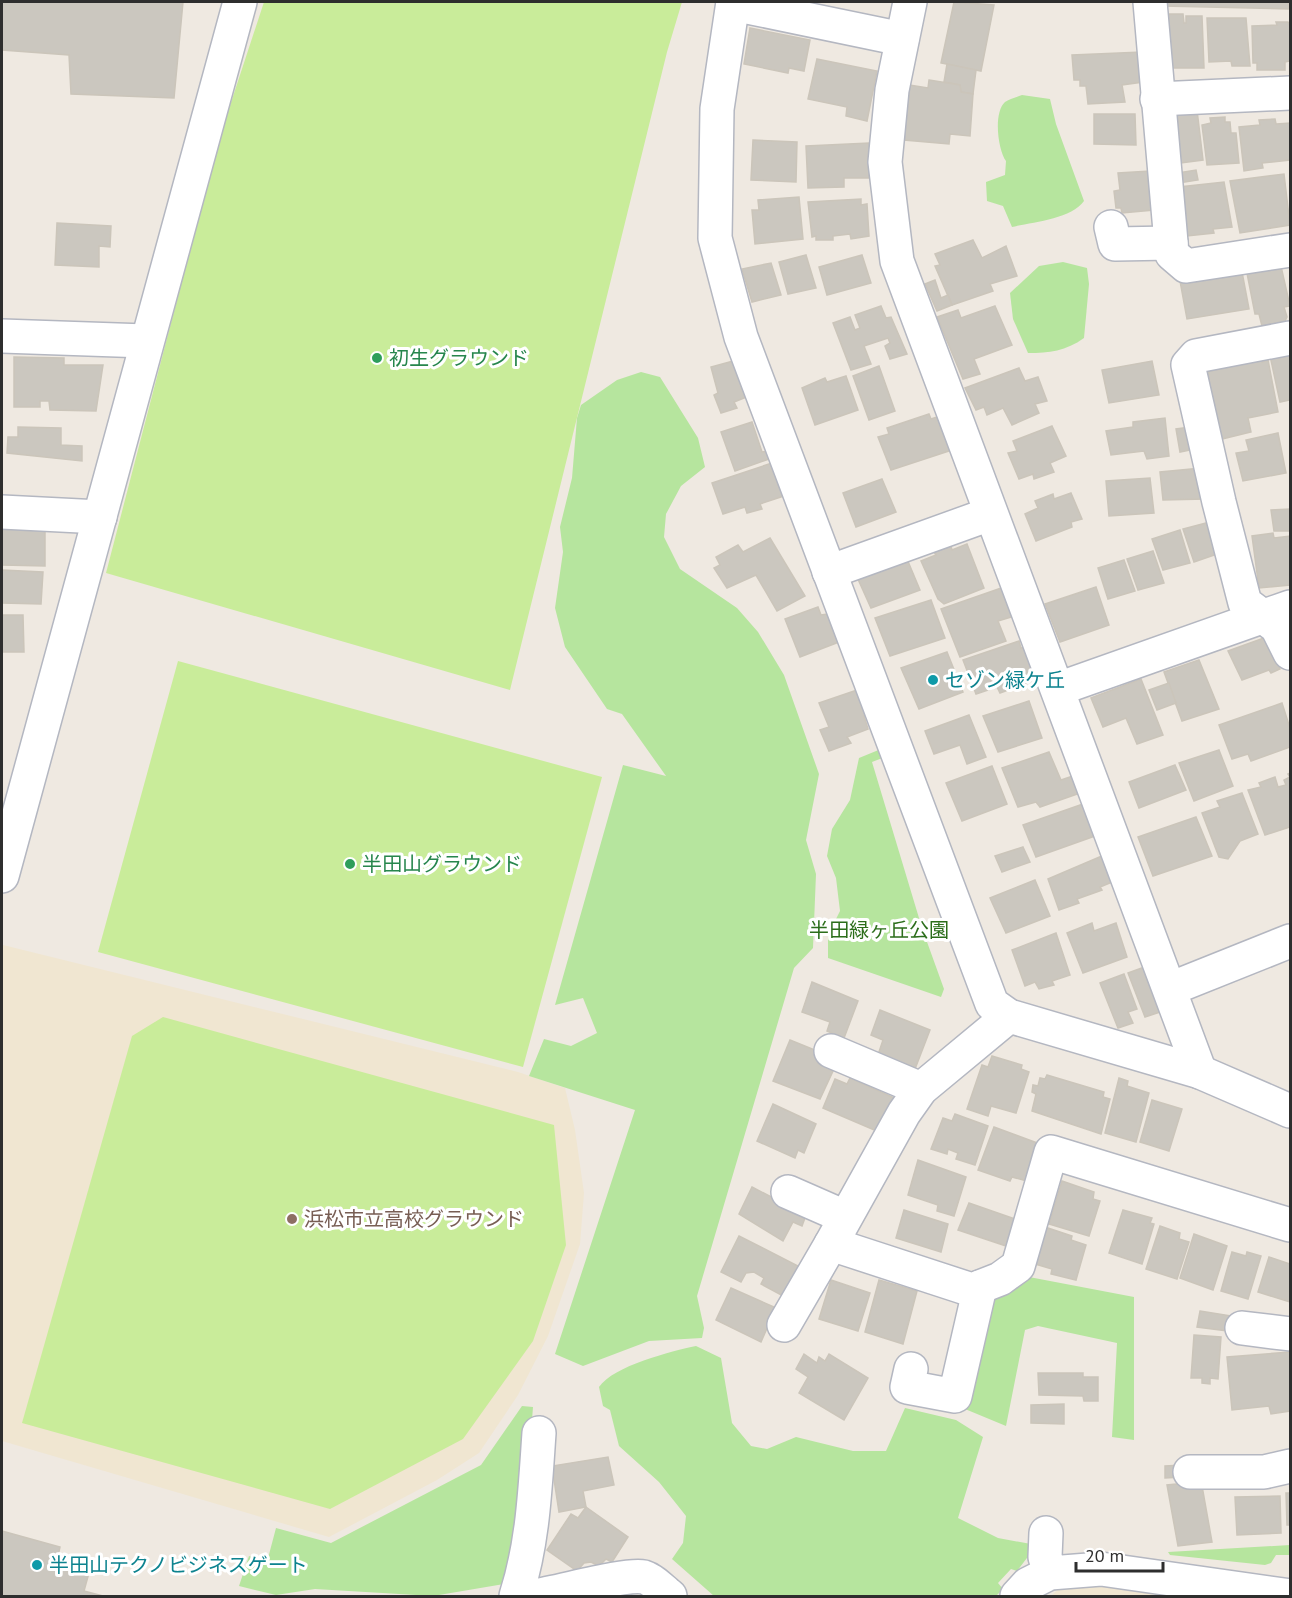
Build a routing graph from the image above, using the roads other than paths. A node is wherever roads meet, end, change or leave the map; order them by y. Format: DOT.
graph roads {
  1 [pos="240,2"];
  2 [pos="910,2"];
  3 [pos="1150,2"];
  4 [pos="733,3"];
  5 [pos="902,39"];
  6 [pos="1290,93"];
  7 [pos="1157,99"];
  8 [pos="1111,227"];
  9 [pos="1171,243"];
  10 [pos="1290,250"];
  11 [pos="2,336"];
  12 [pos="1290,338"];
  13 [pos="146,341"];
  14 [pos="2,359"];
  15 [pos="2,512"];
  16 [pos="990,514"];
  17 [pos="100,517"];
  18 [pos="829,572"];
  19 [pos="1278,611"];
  20 [pos="1290,653"];
  21 [pos="1058,688"];
  22 [pos="13,793"];
  23 [pos="2,876"];
  24 [pos="1290,940"];
  25 [pos="1170,988"];
  26 [pos="1009,1016"];
  27 [pos="831,1051"];
  28 [pos="1200,1072"];
  29 [pos="921,1089"];
  30 [pos="1290,1111"];
  31 [pos="788,1192"];
  32 [pos="1290,1225"];
  33 [pos="838,1231"];
  34 [pos="980,1287"];
  35 [pos="784,1325"];
  36 [pos="1242,1328"];
  37 [pos="1290,1334"];
  38 [pos="911,1369"];
  39 [pos="539,1433"];
  40 [pos="1290,1466"];
  41 [pos="1212,1481"];
  42 [pos="1046,1533"];
  43 [pos="1050,1573"];
  44 [pos="516,1596"];
  45 [pos="533,1596"];
  46 [pos="670,1596"];
  47 [pos="1017,1596"];
  48 [pos="1290,1596"];
  1 -- 13 [label="street"];
  2 -- 5 [label="street"];
  3 -- 7 [label="street"];
  4 -- 5 [label="street"];
  4 -- 18 [label="street"];
  5 -- 16 [label="street"];
  6 -- 7 [label="street"];
  7 -- 9 [label="street"];
  8 -- 9 [label="street"];
  9 -- 10 [label="street"];
  11 -- 13 [label="street"];
  11 -- 14 [label="street"];
  12 -- 19 [label="street"];
  13 -- 17 [label="street"];
  15 -- 17 [label="street"];
  16 -- 18 [label="street"];
  16 -- 21 [label="street"];
  17 -- 22 [label="street"];
  18 -- 26 [label="street"];
  19 -- 20 [label="street"];
  19 -- 21 [label="street"];
  21 -- 25 [label="street"];
  22 -- 23 [label="street"];
  24 -- 25 [label="street"];
  25 -- 28 [label="street"];
  26 -- 28 [label="street"];
  26 -- 29 [label="street"];
  27 -- 29 [label="street"];
  28 -- 30 [label="street"];
  29 -- 33 [label="street"];
  31 -- 33 [label="street"];
  32 -- 34 [label="street"];
  33 -- 34 [label="street"];
  33 -- 35 [label="street"];
  34 -- 38 [label="street"];
  36 -- 37 [label="street"];
  39 -- 44 [label="street"];
  40 -- 41 [label="street"];
  42 -- 43 [label="street"];
  43 -- 47 [label="street"];
  43 -- 48 [label="street"];
  45 -- 46 [label="street"];
}
